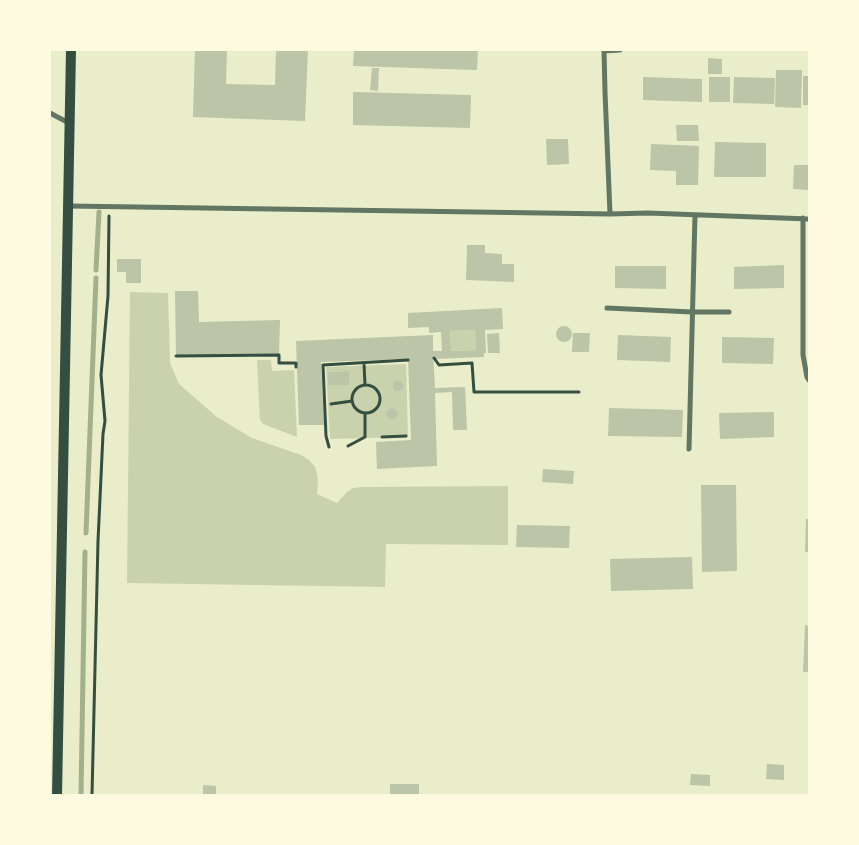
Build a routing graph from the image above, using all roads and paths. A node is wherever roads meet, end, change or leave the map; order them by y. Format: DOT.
graph roads {
  1 [pos="71,50"];
  2 [pos="604,50"];
  3 [pos="620,50"];
  4 [pos="50,113"];
  5 [pos="70,124"];
  6 [pos="68,206"];
  7 [pos="109,207"];
  8 [pos="610,214"];
  9 [pos="695,215"];
  10 [pos="806,218"];
  11 [pos="607,308"];
  12 [pos="692,312"];
  13 [pos="729,312"];
  14 [pos="176,356"];
  15 [pos="434,358"];
  16 [pos="408,360"];
  17 [pos="364,363"];
  18 [pos="296,367"];
  19 [pos="809,380"];
  20 [pos="365,385"];
  21 [pos="579,392"];
  22 [pos="352,401"];
  23 [pos="331,404"];
  24 [pos="365,413"];
  25 [pos="406,436"];
  26 [pos="382,437"];
  27 [pos="348,446"];
  28 [pos="329,447"];
  29 [pos="689,449"];
  30 [pos="57,795"];
  31 [pos="92,795"];
  1 -- 5 [label="main road"];
  2 -- 3 [label="street"];
  2 -- 8 [label="street"];
  4 -- 5 [label="street"];
  5 -- 6 [label="main road"];
  6 -- 7 [label="street"];
  6 -- 30 [label="main road"];
  7 -- 8 [label="street"];
  7 -- 31 [label="path"];
  8 -- 9 [label="street"];
  9 -- 10 [label="street"];
  9 -- 12 [label="street"];
  10 -- 19 [label="street"];
  11 -- 12 [label="street"];
  12 -- 13 [label="street"];
  12 -- 29 [label="street"];
  14 -- 18 [label="path"];
  15 -- 21 [label="path"];
  16 -- 17 [label="path"];
  17 -- 20 [label="path"];
  17 -- 28 [label="path"];
  20 -- 22 [label="path"];
  20 -- 24 [label="path"];
  22 -- 23 [label="path"];
  22 -- 24 [label="path"];
  24 -- 27 [label="path"];
  25 -- 26 [label="path"];
}
